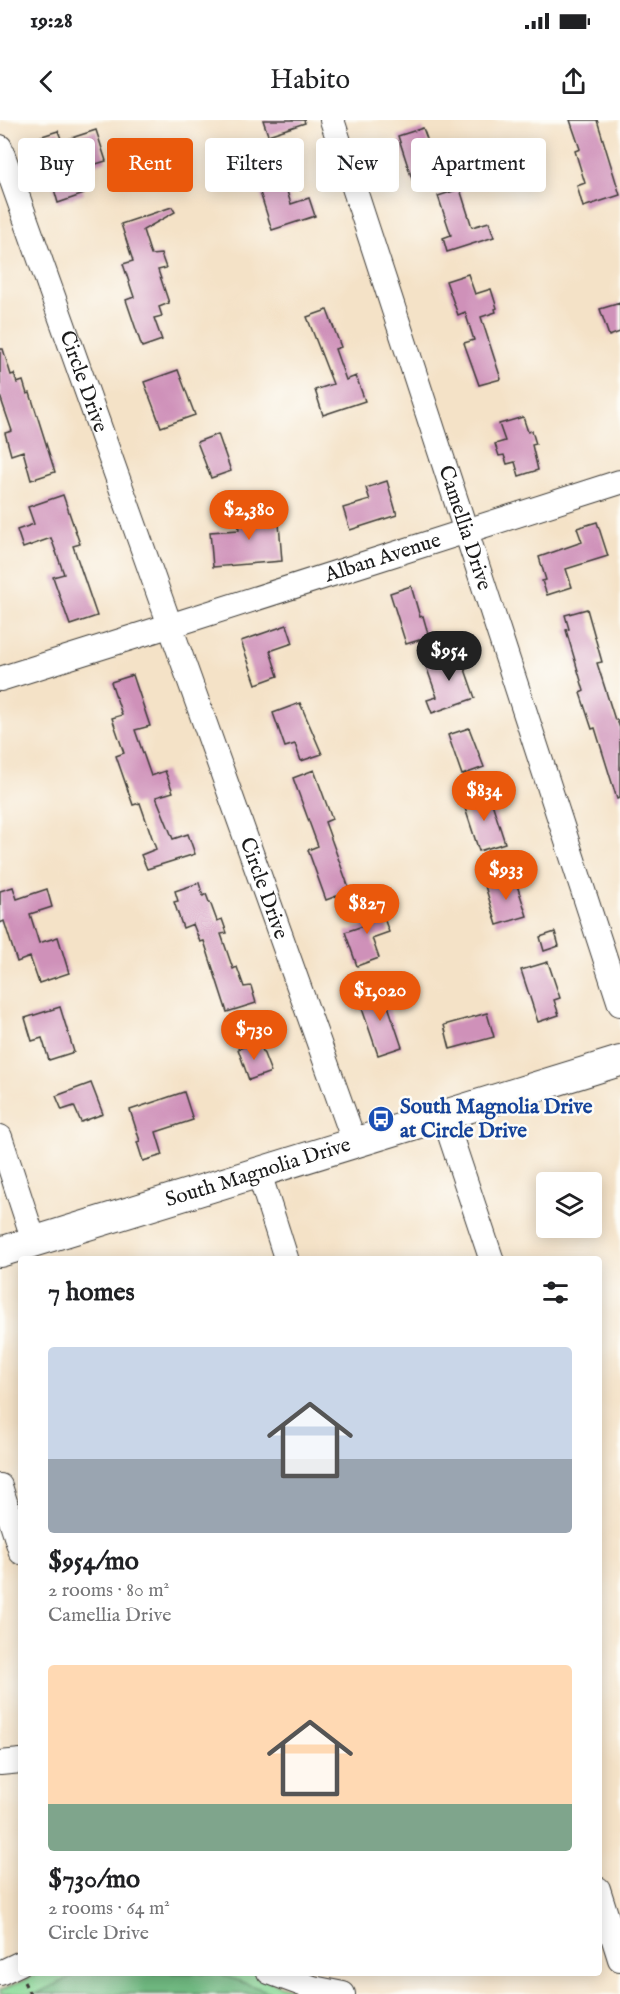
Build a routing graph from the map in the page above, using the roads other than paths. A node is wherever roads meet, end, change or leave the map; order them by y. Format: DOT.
graph roads {
  1 [pos="332,120"];
  2 [pos="0,147"];
  3 [pos="620,482"];
  4 [pos="466,532"];
  5 [pos="170,626"];
  6 [pos="0,679"];
  7 [pos="620,1004"];
  8 [pos="620,1061"];
  9 [pos="444,1117"];
  10 [pos="0,1137"];
  11 [pos="355,1144"];
  12 [pos="260,1173"];
  13 [pos="34,1242"];
  14 [pos="0,1252"];
  15 [pos="285,1256"];
  16 [pos="490,1256"];
  17 [pos="0,1486"];
  18 [pos="18,1543"];
  19 [pos="18,1761"];
  20 [pos="0,1763"];
  21 [pos="602,1902"];
  22 [pos="620,1959"];
  23 [pos="18,1964"];
  24 [pos="0,1973"];
  25 [pos="280,1976"];
  26 [pos="343,1994"];
  1 -- 4 [label="street, Camellia Drive"];
  2 -- 5 [label="street, Circle Drive"];
  3 -- 4 [label="street, Alban Avenue"];
  4 -- 5 [label="street, Alban Avenue"];
  4 -- 7 [label="street, Camellia Drive"];
  5 -- 6 [label="street, Alban Avenue"];
  5 -- 11 [label="street, Circle Drive"];
  8 -- 9 [label="main road, South Magnolia Drive"];
  9 -- 11 [label="main road, South Magnolia Drive"];
  9 -- 16 [label="street"];
  10 -- 13 [label="street"];
  11 -- 12 [label="main road, South Magnolia Drive"];
  12 -- 13 [label="main road, South Magnolia Drive"];
  12 -- 15 [label="street"];
  13 -- 14 [label="main road, South Magnolia Drive"];
  17 -- 18 [label="street"];
  19 -- 20 [label="street"];
  21 -- 22 [label="street"];
  23 -- 24 [label="street"];
  25 -- 26 [label="street"];
}
